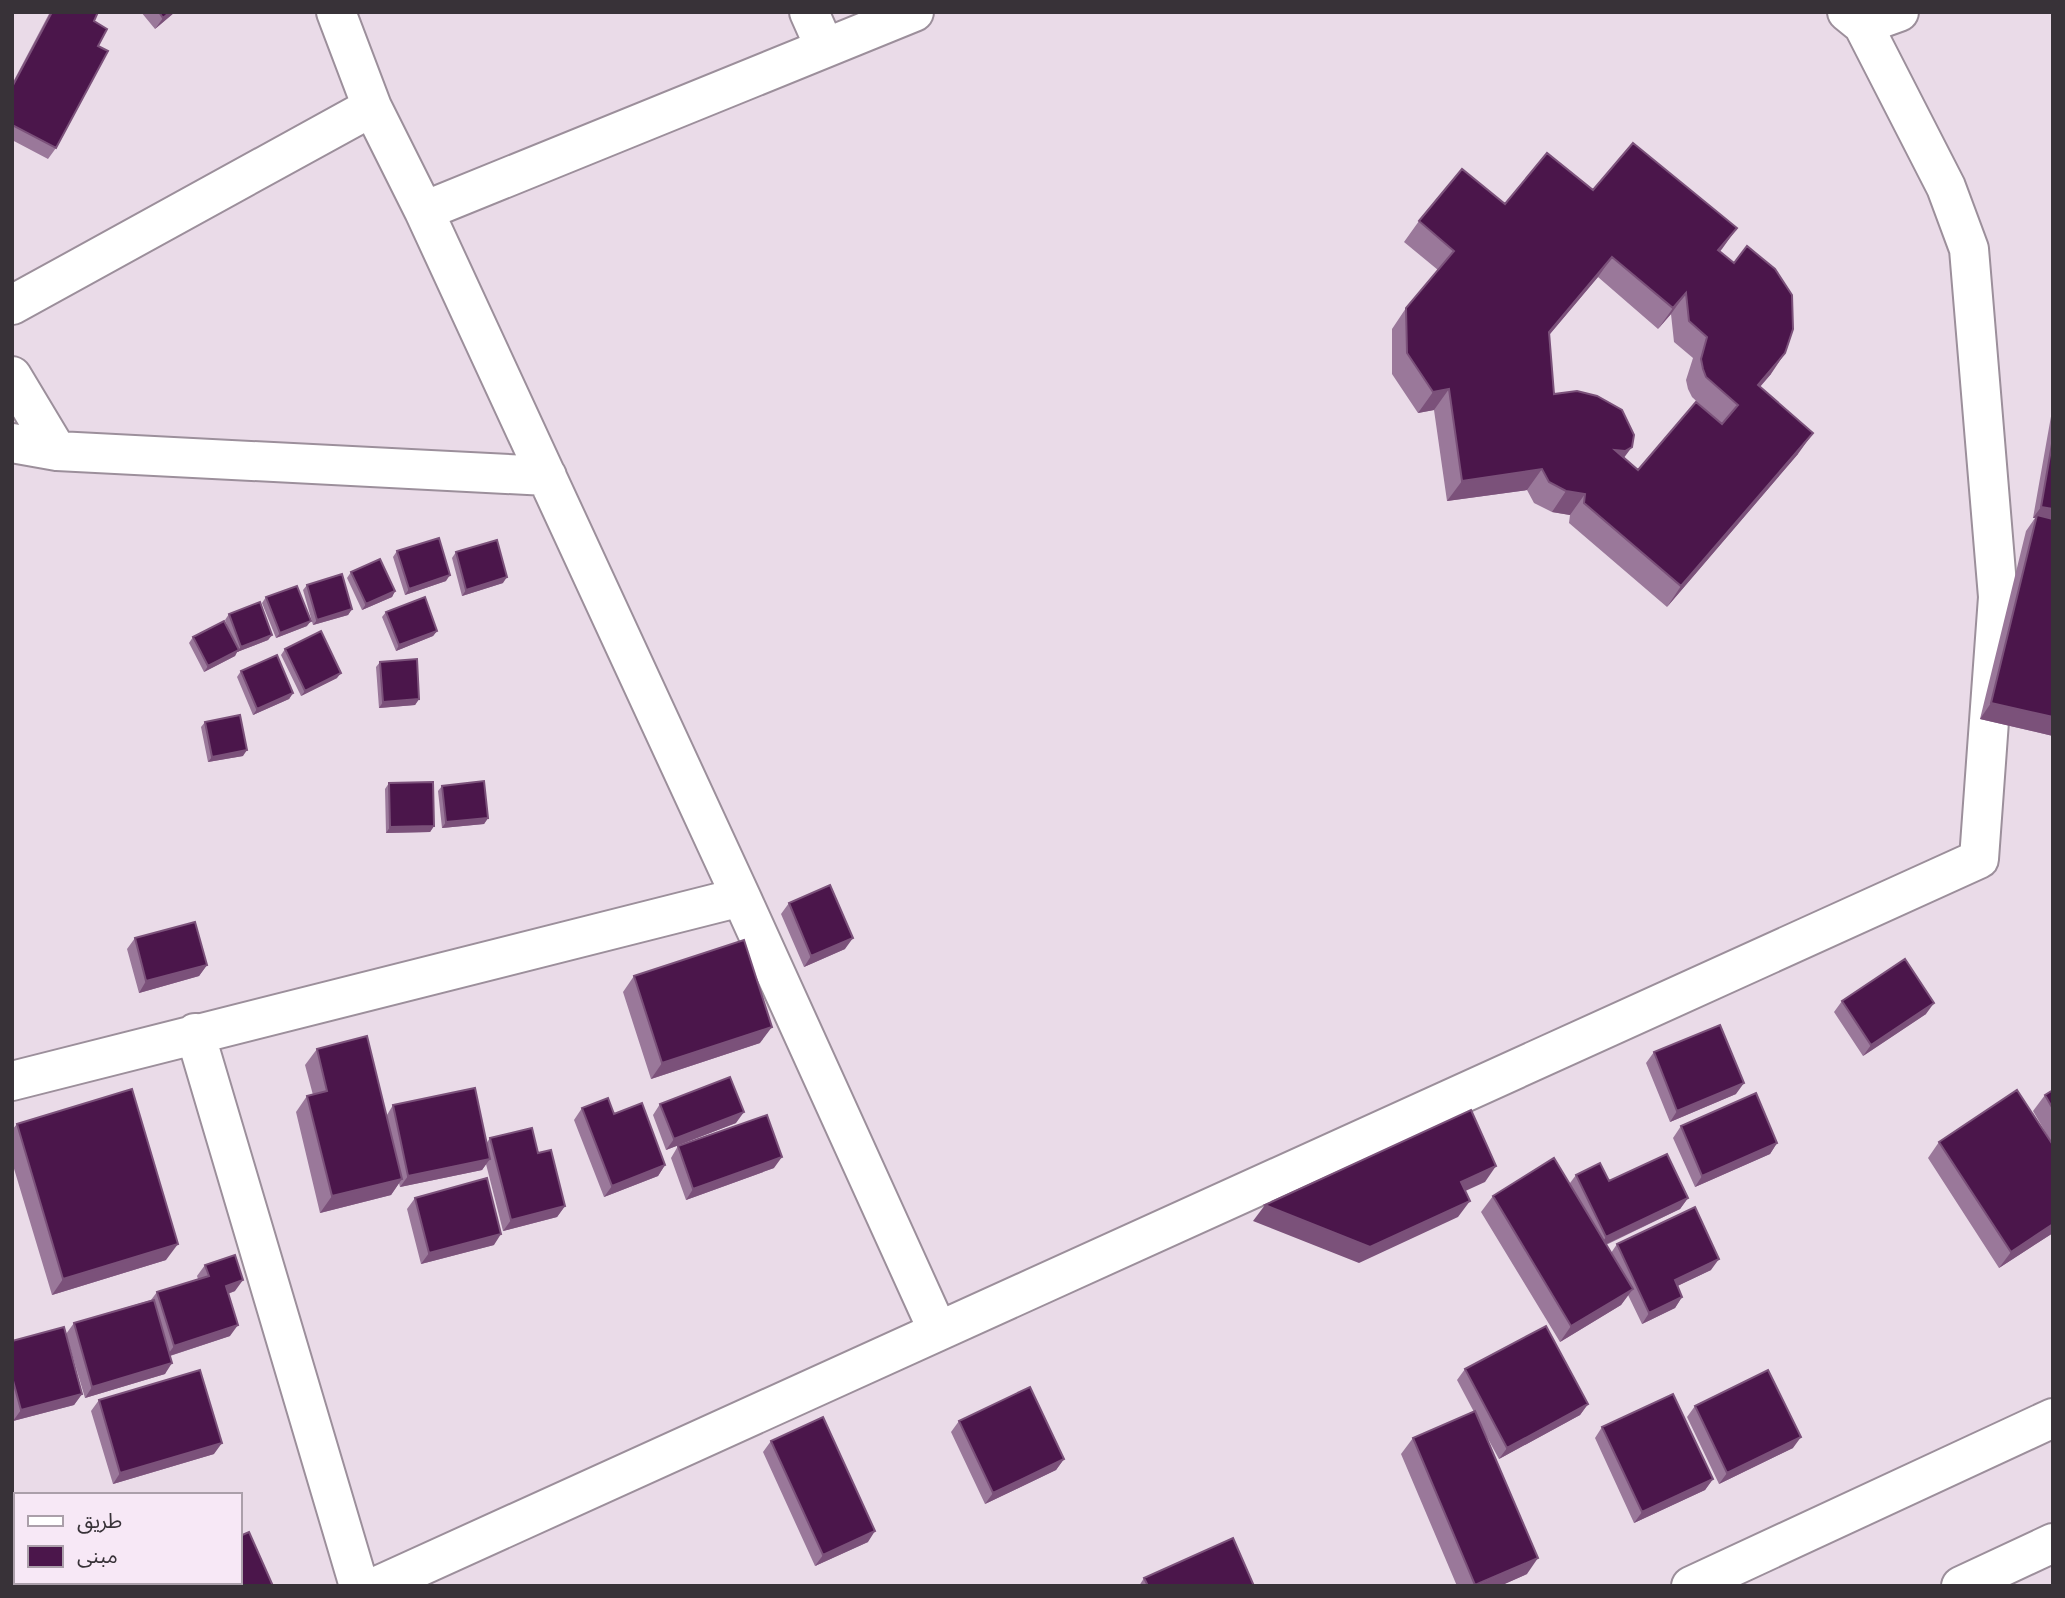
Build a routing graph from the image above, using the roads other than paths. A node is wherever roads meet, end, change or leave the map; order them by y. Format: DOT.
graph roads {
  1 [pos="336,12"];
  2 [pos="809,12"];
  3 [pos="914,12"];
  4 [pos="1899,12"];
  5 [pos="1855,19"];
  6 [pos="825,48"];
  7 [pos="372,107"];
  8 [pos="424,211"];
  9 [pos="12,305"];
  10 [pos="12,376"];
  11 [pos="12,443"];
  12 [pos="57,451"];
  13 [pos="547,476"];
  14 [pos="741,897"];
  15 [pos="195,1033"];
  16 [pos="12,1081"];
  17 [pos="938,1331"];
  18 [pos="2053,1418"];
  19 [pos="2053,1543"];
  20 [pos="359,1586"];
  21 [pos="377,1586"];
  22 [pos="1691,1586"];
  23 [pos="1961,1586"];
  1 -- 7 [label="street"];
  2 -- 6 [label="street"];
  3 -- 6 [label="street"];
  4 -- 5 [label="street"];
  5 -- 17 [label="street"];
  6 -- 8 [label="street"];
  7 -- 8 [label="street"];
  7 -- 9 [label="street"];
  8 -- 13 [label="street"];
  10 -- 12 [label="street"];
  11 -- 12 [label="street"];
  12 -- 13 [label="street"];
  13 -- 14 [label="street"];
  14 -- 15 [label="street"];
  14 -- 17 [label="street"];
  15 -- 16 [label="street"];
  15 -- 20 [label="street"];
  17 -- 21 [label="street"];
  18 -- 22 [label="street"];
  19 -- 23 [label="street"];
}
